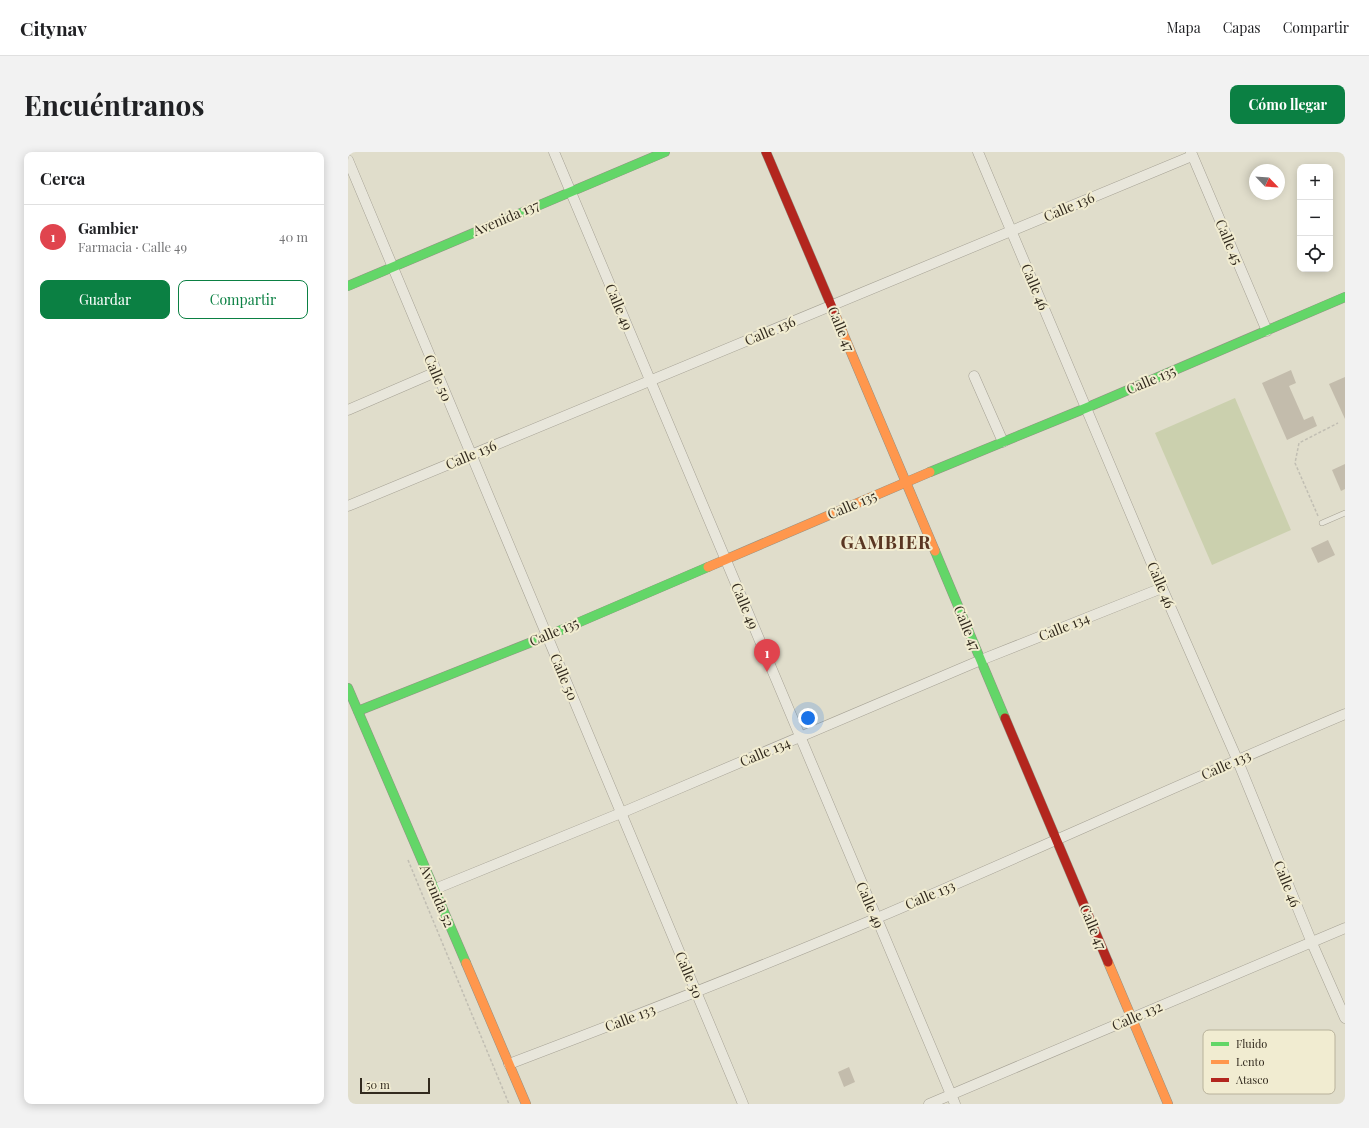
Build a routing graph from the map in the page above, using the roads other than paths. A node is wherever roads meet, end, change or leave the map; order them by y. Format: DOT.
graph roads {
  1 [pos="554,152"];
  2 [pos="665,152"];
  3 [pos="766,152"];
  4 [pos="978,152"];
  5 [pos="1191,154"];
  6 [pos="348,160"];
  7 [pos="570,192"];
  8 [pos="1011,231"];
  9 [pos="392,266"];
  10 [pos="348,286"];
  11 [pos="1345,297"];
  12 [pos="831,305"];
  13 [pos="1266,331"];
  14 [pos="436,372"];
  15 [pos="974,376"];
  16 [pos="650,380"];
  17 [pos="1086,408"];
  18 [pos="348,410"];
  19 [pos="1003,442"];
  20 [pos="471,455"];
  21 [pos="906,482"];
  22 [pos="348,506"];
  23 [pos="1345,513"];
  24 [pos="1322,524"];
  25 [pos="725,558"];
  26 [pos="1162,588"];
  27 [pos="547,636"];
  28 [pos="981,660"];
  29 [pos="348,688"];
  30 [pos="358,711"];
  31 [pos="1345,714"];
  32 [pos="800,737"];
  33 [pos="1237,760"];
  34 [pos="621,813"];
  35 [pos="1057,841"];
  36 [pos="435,889"];
  37 [pos="876,918"];
  38 [pos="1345,928"];
  39 [pos="1312,943"];
  40 [pos="697,993"];
  41 [pos="1345,1018"];
  42 [pos="1132,1019"];
  43 [pos="509,1064"];
  44 [pos="953,1100"];
  45 [pos="526,1104"];
  46 [pos="743,1104"];
  47 [pos="929,1104"];
  48 [pos="1168,1104"];
  1 -- 7 [label="street, Calle 49"];
  2 -- 7 [label="street, Avenida 137"];
  3 -- 12 [label="street, Calle 47"];
  4 -- 8 [label="street, Calle 46"];
  5 -- 8 [label="street, Calle 136"];
  5 -- 13 [label="street, Calle 45"];
  6 -- 9 [label="street, Calle 50"];
  7 -- 9 [label="street, Avenida 137"];
  7 -- 16 [label="street, Calle 49"];
  8 -- 12 [label="street, Calle 136"];
  8 -- 17 [label="street, Calle 46"];
  9 -- 10 [label="street, Avenida 137"];
  9 -- 14 [label="street, Calle 50"];
  11 -- 13 [label="street, Calle 135"];
  12 -- 16 [label="street, Calle 136"];
  12 -- 21 [label="street, Calle 47"];
  13 -- 17 [label="street, Calle 135"];
  14 -- 18 [label="street"];
  14 -- 20 [label="street, Calle 50"];
  15 -- 19 [label="street"];
  16 -- 20 [label="street, Calle 136"];
  16 -- 25 [label="street, Calle 49"];
  17 -- 19 [label="street, Calle 135"];
  17 -- 26 [label="street, Calle 46"];
  19 -- 21 [label="street, Calle 135"];
  20 -- 22 [label="street, Calle 136"];
  20 -- 27 [label="street, Calle 50"];
  21 -- 25 [label="street, Calle 135"];
  21 -- 28 [label="street, Calle 47"];
  23 -- 24 [label="lane"];
  25 -- 27 [label="street, Calle 135"];
  25 -- 32 [label="street, Calle 49"];
  26 -- 28 [label="street, Calle 134"];
  26 -- 33 [label="street, Calle 46"];
  27 -- 30 [label="street, Calle 135"];
  27 -- 34 [label="street, Calle 50"];
  28 -- 32 [label="street, Calle 134"];
  28 -- 35 [label="street, Calle 47"];
  29 -- 30 [label="street, Avenida 52"];
  30 -- 36 [label="street, Avenida 52"];
  31 -- 33 [label="street, Calle 133"];
  32 -- 34 [label="street, Calle 134"];
  32 -- 37 [label="street, Calle 49"];
  33 -- 35 [label="street, Calle 133"];
  33 -- 39 [label="street, Calle 46"];
  34 -- 36 [label="street, Calle 134"];
  34 -- 40 [label="street, Calle 50"];
  35 -- 37 [label="street, Calle 133"];
  35 -- 42 [label="street, Calle 47"];
  36 -- 43 [label="street, Avenida 52"];
  37 -- 40 [label="street, Calle 133"];
  37 -- 44 [label="street, Calle 49"];
  38 -- 39 [label="street, Calle 132"];
  39 -- 41 [label="street, Calle 46"];
  39 -- 42 [label="street, Calle 132"];
  40 -- 43 [label="street, Calle 133"];
  40 -- 46 [label="street, Calle 50"];
  42 -- 44 [label="street, Calle 132"];
  42 -- 48 [label="street, Calle 47"];
  43 -- 45 [label="street, Avenida 52"];
  44 -- 47 [label="street, Calle 132"];
}
